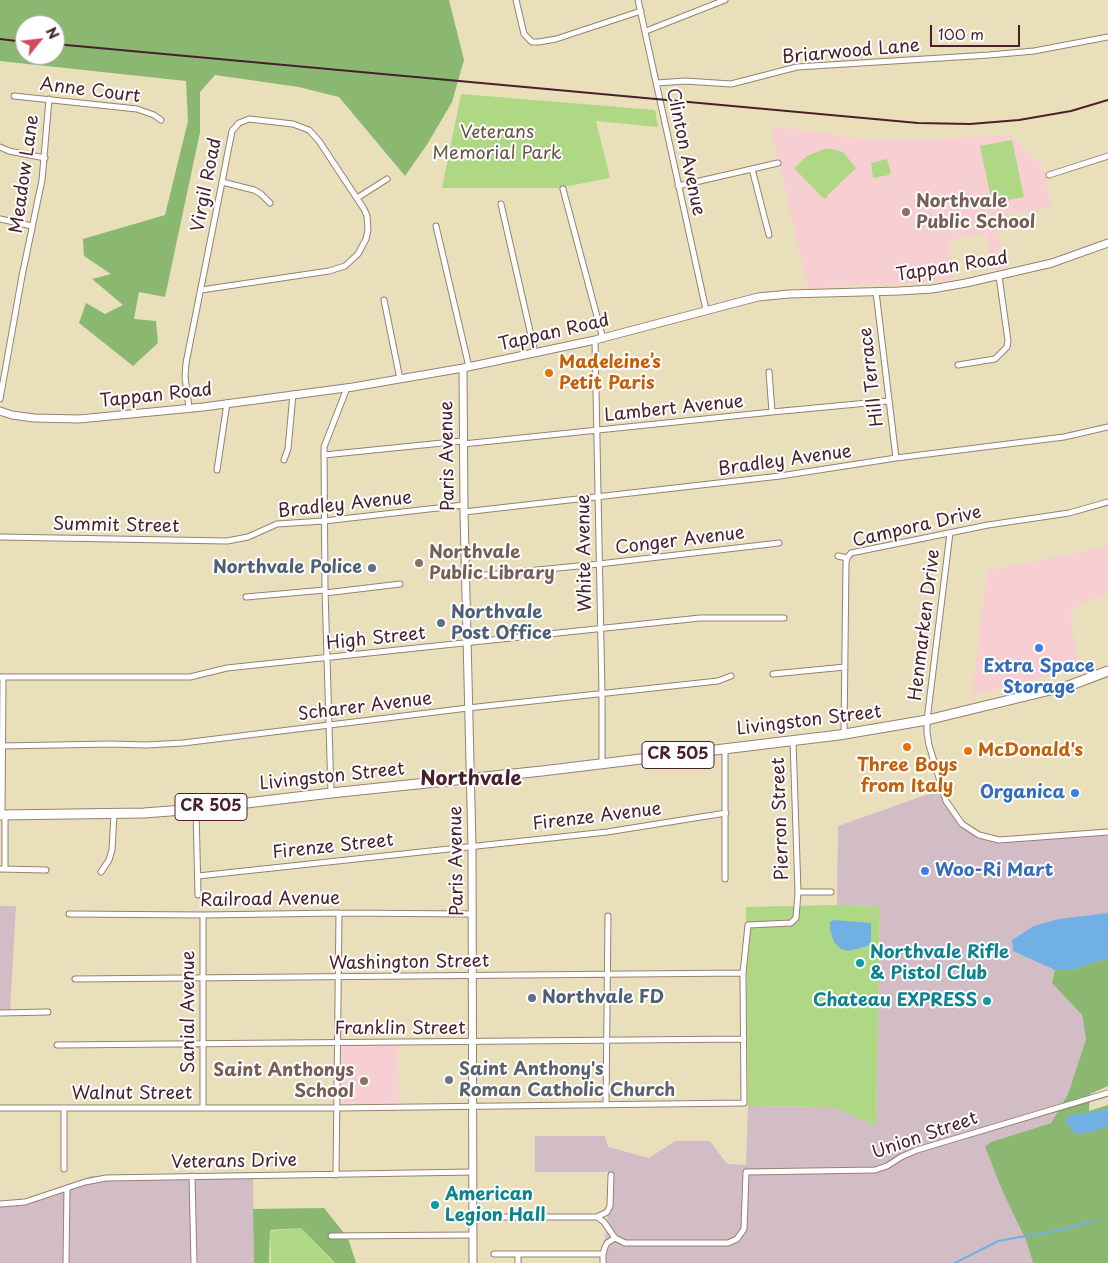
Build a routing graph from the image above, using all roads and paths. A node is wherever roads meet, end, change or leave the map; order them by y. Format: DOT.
graph roads {
  1 [pos="516,0"];
  2 [pos="638,0"];
  3 [pos="725,0"];
  4 [pos="641,11"];
  5 [pos="646,31"];
  6 [pos="1108,38"];
  7 [pos="657,83"];
  8 [pos="14,96"];
  9 [pos="50,100"];
  10 [pos="161,120"];
  11 [pos="0,147"];
  12 [pos="1108,156"];
  13 [pos="45,158"];
  14 [pos="778,163"];
  15 [pos="752,169"];
  16 [pos="1049,175"];
  17 [pos="387,179"];
  18 [pos="222,182"];
  19 [pos="678,186"];
  20 [pos="563,188"];
  21 [pos="357,198"];
  22 [pos="270,203"];
  23 [pos="501,204"];
  24 [pos="0,219"];
  25 [pos="32,226"];
  26 [pos="436,226"];
  27 [pos="768,235"];
  28 [pos="1108,242"];
  29 [pos="999,276"];
  30 [pos="201,290"];
  31 [pos="876,292"];
  32 [pos="384,300"];
  33 [pos="706,310"];
  34 [pos="603,339"];
  35 [pos="595,340"];
  36 [pos="535,353"];
  37 [pos="958,365"];
  38 [pos="466,368"];
  39 [pos="769,372"];
  40 [pos="400,379"];
  41 [pos="347,388"];
  42 [pos="293,394"];
  43 [pos="0,399"];
  44 [pos="888,401"];
  45 [pos="227,403"];
  46 [pos="189,408"];
  47 [pos="0,410"];
  48 [pos="772,412"];
  49 [pos="1108,427"];
  50 [pos="597,431"];
  51 [pos="463,443"];
  52 [pos="324,455"];
  53 [pos="896,458"];
  54 [pos="284,460"];
  55 [pos="217,470"];
  56 [pos="597,497"];
  57 [pos="1108,502"];
  58 [pos="464,509"];
  59 [pos="324,521"];
  60 [pos="950,533"];
  61 [pos="0,537"];
  62 [pos="231,541"];
  63 [pos="779,543"];
  64 [pos="838,556"];
  65 [pos="847,558"];
  66 [pos="599,564"];
  67 [pos="465,578"];
  68 [pos="400,584"];
  69 [pos="325,591"];
  70 [pos="246,597"];
  71 [pos="784,618"];
  72 [pos="600,629"];
  73 [pos="467,643"];
  74 [pos="326,658"];
  75 [pos="844,667"];
  76 [pos="1108,671"];
  77 [pos="773,674"];
  78 [pos="731,676"];
  79 [pos="2,678"];
  80 [pos="602,694"];
  81 [pos="468,708"];
  82 [pos="927,720"];
  83 [pos="329,725"];
  84 [pos="844,734"];
  85 [pos="793,741"];
  86 [pos="1,746"];
  87 [pos="725,748"];
  88 [pos="602,764"];
  89 [pos="470,779"];
  90 [pos="332,793"];
  91 [pos="196,809"];
  92 [pos="726,813"];
  93 [pos="114,814"];
  94 [pos="2,815"];
  95 [pos="1108,832"];
  96 [pos="472,846"];
  97 [pos="3,869"];
  98 [pos="46,870"];
  99 [pos="101,872"];
  100 [pos="198,876"];
  101 [pos="726,879"];
  102 [pos="798,892"];
  103 [pos="831,892"];
  104 [pos="198,895"];
  105 [pos="340,912"];
  106 [pos="69,914"];
  107 [pos="472,914"];
  108 [pos="203,915"];
  109 [pos="608,916"];
  110 [pos="743,973"];
  111 [pos="608,974"];
  112 [pos="473,976"];
  113 [pos="203,977"];
  114 [pos="337,978"];
  115 [pos="75,979"];
  116 [pos="0,1012"];
  117 [pos="48,1012"];
  118 [pos="744,1039"];
  119 [pos="607,1040"];
  120 [pos="472,1042"];
  121 [pos="203,1043"];
  122 [pos="337,1043"];
  123 [pos="57,1045"];
  124 [pos="1108,1093"];
  125 [pos="606,1104"];
  126 [pos="472,1105"];
  127 [pos="0,1108"];
  128 [pos="64,1108"];
  129 [pos="203,1108"];
  130 [pos="336,1108"];
  131 [pos="64,1169"];
  132 [pos="473,1172"];
  133 [pos="336,1175"];
  134 [pos="611,1175"];
  135 [pos="192,1176"];
  136 [pos="67,1188"];
  137 [pos="0,1204"];
  138 [pos="472,1217"];
  139 [pos="597,1218"];
  140 [pos="331,1236"];
  141 [pos="472,1236"];
  142 [pos="615,1238"];
  143 [pos="494,1254"];
  144 [pos="518,1254"];
  145 [pos="603,1254"];
  146 [pos="66,1263"];
  147 [pos="194,1263"];
  148 [pos="473,1263"];
  149 [pos="518,1263"];
  150 [pos="603,1263"];
  1 -- 4 [label="street"];
  2 -- 4 [label="street, Clinton Avenue"];
  3 -- 5 [label="street"];
  4 -- 5 [label="street, Clinton Avenue"];
  5 -- 7 [label="street, Clinton Avenue"];
  6 -- 7 [label="street, Briarwood Lane"];
  7 -- 19 [label="street, Clinton Avenue"];
  8 -- 9 [label="street, Anne Court"];
  9 -- 10 [label="street, Anne Court"];
  9 -- 13 [label="street, Meadow Lane"];
  11 -- 13 [label="street"];
  12 -- 16 [label="street"];
  13 -- 25 [label="street, Meadow Lane"];
  14 -- 15 [label="street"];
  15 -- 19 [label="street"];
  15 -- 27 [label="street"];
  17 -- 21 [label="street"];
  18 -- 21 [label="street, Virgil Road"];
  18 -- 22 [label="street"];
  18 -- 30 [label="street, Virgil Road"];
  19 -- 33 [label="street, Clinton Avenue"];
  20 -- 34 [label="street"];
  21 -- 30 [label="street, Virgil Road"];
  23 -- 36 [label="street"];
  24 -- 25 [label="street"];
  25 -- 43 [label="street, Meadow Lane"];
  26 -- 38 [label="street, Paris Avenue"];
  28 -- 29 [label="street, Tappan Road"];
  29 -- 31 [label="street, Tappan Road"];
  29 -- 37 [label="street"];
  30 -- 46 [label="street, Virgil Road"];
  31 -- 33 [label="street, Tappan Road"];
  31 -- 44 [label="street, Hill Terrace"];
  32 -- 40 [label="street"];
  33 -- 34 [label="street, Tappan Road"];
  34 -- 35 [label="street, Tappan Road"];
  35 -- 36 [label="street, Tappan Road"];
  35 -- 50 [label="street, White Avenue"];
  36 -- 38 [label="street, Tappan Road"];
  38 -- 40 [label="street, Tappan Road"];
  38 -- 51 [label="street, Paris Avenue"];
  39 -- 48 [label="street"];
  40 -- 41 [label="street, Tappan Road"];
  41 -- 42 [label="street, Tappan Road"];
  41 -- 52 [label="street"];
  42 -- 45 [label="street, Tappan Road"];
  42 -- 54 [label="street"];
  44 -- 48 [label="street, Lambert Avenue"];
  44 -- 53 [label="street, Hill Terrace"];
  45 -- 46 [label="street, Tappan Road"];
  45 -- 55 [label="street"];
  46 -- 47 [label="street, Tappan Road"];
  48 -- 50 [label="street, Lambert Avenue"];
  49 -- 53 [label="street, Bradley Avenue"];
  50 -- 51 [label="street, Lambert Avenue"];
  50 -- 56 [label="street, White Avenue"];
  51 -- 52 [label="street, Lambert Avenue"];
  51 -- 58 [label="street, Paris Avenue"];
  52 -- 59 [label="street"];
  53 -- 56 [label="street, Bradley Avenue"];
  56 -- 58 [label="street, Bradley Avenue"];
  56 -- 66 [label="street, White Avenue"];
  57 -- 60 [label="street, Campora Drive"];
  58 -- 59 [label="street, Bradley Avenue"];
  58 -- 67 [label="street, Paris Avenue"];
  59 -- 62 [label="street, Bradley Avenue"];
  59 -- 69 [label="street"];
  60 -- 65 [label="street, Campora Drive"];
  60 -- 82 [label="street, Henmarken Drive"];
  61 -- 62 [label="street, Summit Street"];
  63 -- 66 [label="street, Conger Avenue"];
  64 -- 65 [label="street"];
  65 -- 75 [label="street, Campora Drive"];
  66 -- 67 [label="street, Conger Avenue"];
  66 -- 72 [label="street, White Avenue"];
  67 -- 73 [label="street, Paris Avenue"];
  68 -- 69 [label="street"];
  69 -- 70 [label="street"];
  69 -- 74 [label="street"];
  71 -- 72 [label="street, High Street"];
  72 -- 73 [label="street, High Street"];
  72 -- 80 [label="street, White Avenue"];
  73 -- 74 [label="street, High Street"];
  73 -- 81 [label="street, Paris Avenue"];
  74 -- 79 [label="street, High Street"];
  74 -- 83 [label="street"];
  75 -- 77 [label="street"];
  75 -- 84 [label="street, Campora Drive"];
  76 -- 82 [label="main road, Livingston Street / CR 505"];
  78 -- 80 [label="street, Scharer Avenue"];
  79 -- 86 [label="street"];
  80 -- 81 [label="street, Scharer Avenue"];
  80 -- 88 [label="street, White Avenue"];
  81 -- 83 [label="street, Scharer Avenue"];
  81 -- 89 [label="street, Paris Avenue"];
  82 -- 84 [label="main road, Livingston Street / CR 505"];
  82 -- 95 [label="street, Henmarken Drive"];
  83 -- 86 [label="street, Scharer Avenue"];
  83 -- 90 [label="street"];
  84 -- 85 [label="main road, Livingston Street / CR 505"];
  85 -- 87 [label="main road, Livingston Street / CR 505"];
  85 -- 102 [label="street, Pierron Street"];
  86 -- 94 [label="street"];
  87 -- 88 [label="main road, Livingston Street / CR 505"];
  87 -- 92 [label="street"];
  88 -- 89 [label="main road, Livingston Street / CR 505"];
  89 -- 90 [label="main road, Livingston Street / CR 505"];
  89 -- 96 [label="street, Paris Avenue"];
  90 -- 91 [label="main road, Livingston Street / CR 505"];
  91 -- 93 [label="main road, Livingston Street / CR 505"];
  91 -- 100 [label="street"];
  92 -- 96 [label="street, Firenze Avenue"];
  92 -- 101 [label="street"];
  93 -- 94 [label="main road, Livingston Street / CR 505"];
  93 -- 99 [label="street"];
  94 -- 97 [label="street"];
  96 -- 100 [label="street, Firenze Street"];
  96 -- 107 [label="street, Paris Avenue"];
  97 -- 98 [label="street"];
  100 -- 104 [label="street"];
  102 -- 103 [label="street, Pierron Street"];
  102 -- 110 [label="street"];
  105 -- 107 [label="street, Railroad Avenue"];
  105 -- 108 [label="street, Railroad Avenue"];
  105 -- 114 [label="street"];
  106 -- 108 [label="street, Railroad Avenue"];
  107 -- 112 [label="street, Paris Avenue"];
  108 -- 113 [label="street, Sanial Avenue"];
  109 -- 111 [label="street"];
  110 -- 111 [label="street, Washington Street"];
  110 -- 118 [label="street"];
  111 -- 112 [label="street, Washington Street"];
  111 -- 119 [label="street"];
  112 -- 114 [label="street, Washington Street"];
  112 -- 120 [label="street, Paris Avenue"];
  113 -- 114 [label="street, Washington Street"];
  113 -- 115 [label="street, Washington Street"];
  113 -- 121 [label="street, Sanial Avenue"];
  114 -- 122 [label="street"];
  116 -- 117 [label="street"];
  118 -- 119 [label="street, Franklin Street"];
  118 -- 125 [label="street, Walnut Street"];
  119 -- 120 [label="street, Franklin Street"];
  119 -- 125 [label="street"];
  120 -- 122 [label="street, Franklin Street"];
  120 -- 126 [label="street, Paris Avenue"];
  121 -- 122 [label="street, Franklin Street"];
  121 -- 123 [label="street, Franklin Street"];
  121 -- 129 [label="street, Sanial Avenue"];
  122 -- 130 [label="street"];
  124 -- 142 [label="street, Union Street"];
  125 -- 126 [label="street, Walnut Street"];
  126 -- 130 [label="street, Walnut Street"];
  126 -- 132 [label="street, Paris Avenue"];
  127 -- 128 [label="street, Walnut Street"];
  128 -- 129 [label="street, Walnut Street"];
  128 -- 131 [label="street"];
  129 -- 130 [label="street, Walnut Street"];
  130 -- 133 [label="street"];
  132 -- 133 [label="street, Veterans Drive"];
  132 -- 138 [label="street, Paris Avenue"];
  133 -- 135 [label="street, Veterans Drive"];
  134 -- 139 [label="street"];
  135 -- 136 [label="street, Veterans Drive"];
  135 -- 147 [label="street"];
  136 -- 137 [label="street, Veterans Drive"];
  136 -- 146 [label="street"];
  138 -- 139 [label="street"];
  138 -- 141 [label="street, Paris Avenue"];
  139 -- 142 [label="street"];
  140 -- 141 [label="street"];
  141 -- 148 [label="street, Paris Avenue"];
  142 -- 145 [label="street"];
  143 -- 144 [label="street"];
  144 -- 145 [label="street"];
  144 -- 149 [label="street"];
  145 -- 150 [label="street"];
}
